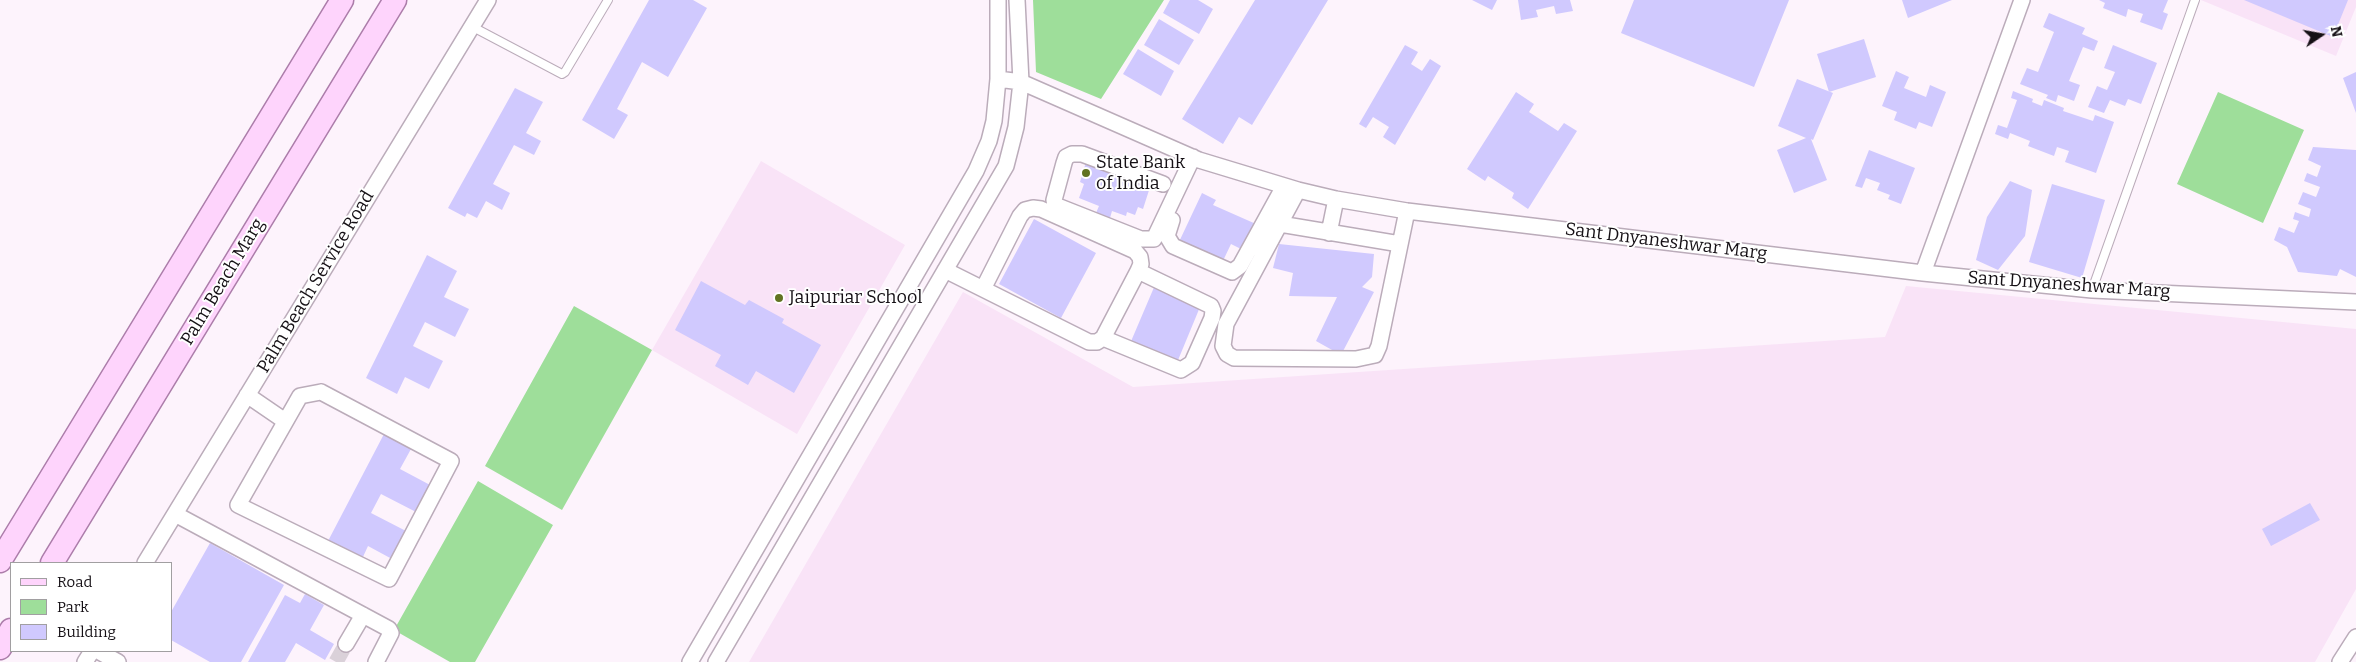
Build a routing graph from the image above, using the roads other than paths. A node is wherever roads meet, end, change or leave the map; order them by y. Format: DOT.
graph roads {
  1 [pos="342,0"];
  2 [pos="394,0"];
  3 [pos="488,0"];
  4 [pos="608,0"];
  5 [pos="998,0"];
  6 [pos="1017,0"];
  7 [pos="2022,0"];
  8 [pos="2196,0"];
  9 [pos="471,26"];
  10 [pos="998,79"];
  11 [pos="1021,82"];
  12 [pos="1196,158"];
  13 [pos="1163,184"];
  14 [pos="1291,188"];
  15 [pos="1336,199"];
  16 [pos="1407,211"];
  17 [pos="1280,224"];
  18 [pos="1329,233"];
  19 [pos="1400,244"];
  20 [pos="945,270"];
  21 [pos="1138,271"];
  22 [pos="1923,273"];
  23 [pos="983,289"];
  24 [pos="2092,290"];
  25 [pos="2356,302"];
  26 [pos="1102,338"];
  27 [pos="247,395"];
  28 [pos="285,421"];
  29 [pos="175,514"];
  30 [pos="0,561"];
  31 [pos="53,562"];
  32 [pos="146,562"];
  33 [pos="363,615"];
  34 [pos="10,632"];
  35 [pos="2356,637"];
  36 [pos="346,644"];
  37 [pos="0,648"];
  38 [pos="100,652"];
  39 [pos="118,662"];
  40 [pos="376,662"];
  41 [pos="690,662"];
  42 [pos="716,662"];
  43 [pos="2340,662"];
  1 -- 30 [label="main road"];
  2 -- 31 [label="main road, Palm Beach Marg"];
  3 -- 9 [label="street, Palm Beach Service Road"];
  4 -- 9 [label="lane"];
  5 -- 10 [label="street"];
  6 -- 11 [label="street"];
  7 -- 22 [label="street"];
  8 -- 24 [label="lane"];
  9 -- 27 [label="street, Palm Beach Service Road"];
  10 -- 11 [label="street, Sant Dnyaneshwar Marg"];
  10 -- 41 [label="street"];
  11 -- 12 [label="street, Sant Dnyaneshwar Marg"];
  11 -- 20 [label="street"];
  12 -- 13 [label="street"];
  12 -- 14 [label="street, Sant Dnyaneshwar Marg"];
  12 -- 14 [label="street"];
  14 -- 15 [label="street, Sant Dnyaneshwar Marg"];
  14 -- 17 [label="street"];
  15 -- 16 [label="street, Sant Dnyaneshwar Marg"];
  15 -- 18 [label="street"];
  16 -- 19 [label="street"];
  16 -- 22 [label="street, Sant Dnyaneshwar Marg"];
  17 -- 18 [label="street"];
  17 -- 19 [label="street"];
  18 -- 19 [label="street"];
  20 -- 23 [label="street"];
  20 -- 42 [label="street"];
  21 -- 23 [label="street"];
  21 -- 26 [label="street"];
  21 -- 26 [label="street"];
  22 -- 24 [label="street, Sant Dnyaneshwar Marg"];
  23 -- 26 [label="street"];
  24 -- 25 [label="street, Sant Dnyaneshwar Marg"];
  27 -- 28 [label="street"];
  27 -- 29 [label="street, Palm Beach Service Road"];
  28 -- 28 [label="street"];
  29 -- 32 [label="street, Palm Beach Service Road"];
  29 -- 33 [label="street"];
  33 -- 36 [label="street"];
  33 -- 40 [label="street"];
  34 -- 37 [label="main road"];
  35 -- 43 [label="street"];
  38 -- 39 [label="street"];
}
